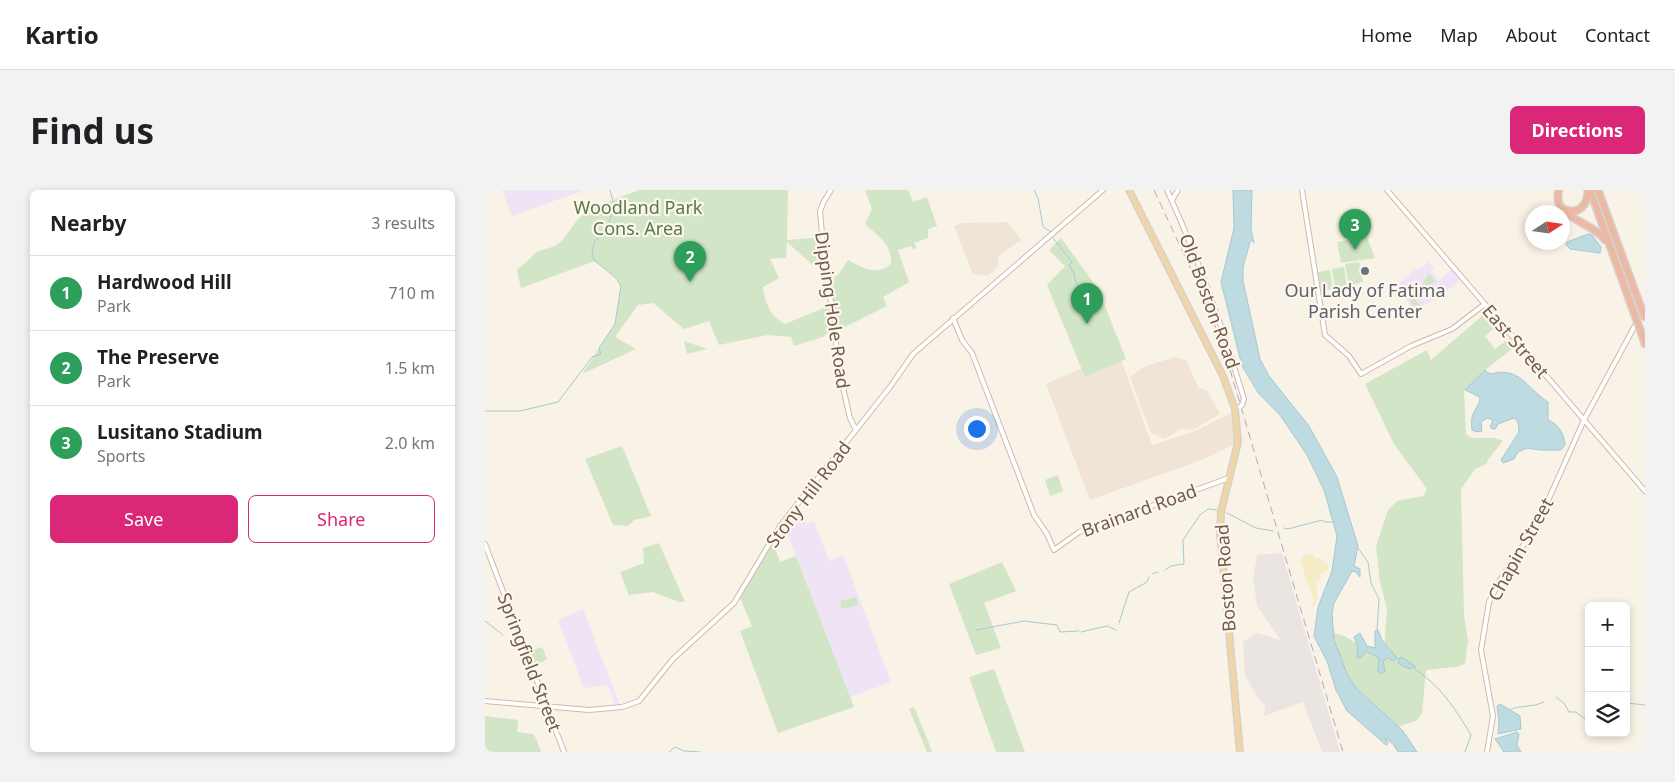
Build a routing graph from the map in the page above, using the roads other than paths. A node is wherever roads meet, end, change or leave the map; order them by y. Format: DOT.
graph roads {
  1 [pos="831,190"];
  2 [pos="1103,190"];
  3 [pos="1129,190"];
  4 [pos="1167,190"];
  5 [pos="1178,190"];
  6 [pos="1302,190"];
  7 [pos="1387,190"];
  8 [pos="1560,190"];
  9 [pos="1589,190"];
  10 [pos="1599,190"];
  11 [pos="1172,200"];
  12 [pos="1622,282"];
  13 [pos="1485,304"];
  14 [pos="1643,306"];
  15 [pos="953,318"];
  16 [pos="1645,318"];
  17 [pos="1645,344"];
  18 [pos="1239,407"];
  19 [pos="1584,420"];
  20 [pos="856,430"];
  21 [pos="1229,478"];
  22 [pos="1645,491"];
  23 [pos="485,544"];
  24 [pos="485,701"];
  25 [pos="547,708"];
  26 [pos="563,752"];
  27 [pos="1240,752"];
  28 [pos="1487,752"];
  1 -- 20 [label="main road, Dipping Hole Road"];
  2 -- 15 [label="main road, Stony Hill Road"];
  3 -- 18 [label="main road, Boston Road"];
  4 -- 11 [label="main road, Old Boston Road"];
  5 -- 11 [label="main road"];
  6 -- 13 [label="main road"];
  7 -- 13 [label="main road, East Street"];
  8 -- 9 [label="highway"];
  8 -- 12 [label="highway"];
  9 -- 12 [label="highway"];
  10 -- 14 [label="highway"];
  11 -- 18 [label="main road, Old Boston Road"];
  12 -- 17 [label="highway, bridge"];
  13 -- 19 [label="main road, East Street"];
  14 -- 16 [label="highway, bridge"];
  14 -- 19 [label="main road, Chapin Street"];
  15 -- 20 [label="main road, Stony Hill Road"];
  15 -- 21 [label="main road, Brainard Road"];
  18 -- 21 [label="main road, Boston Road"];
  19 -- 22 [label="main road, East Street"];
  19 -- 28 [label="main road, Chapin Street"];
  20 -- 25 [label="main road, Stony Hill Road"];
  21 -- 27 [label="main road, Boston Road"];
  23 -- 25 [label="main road, Springfield Street"];
  24 -- 25 [label="main road, Stony Hill Road"];
  25 -- 26 [label="main road, Springfield Street"];
}
